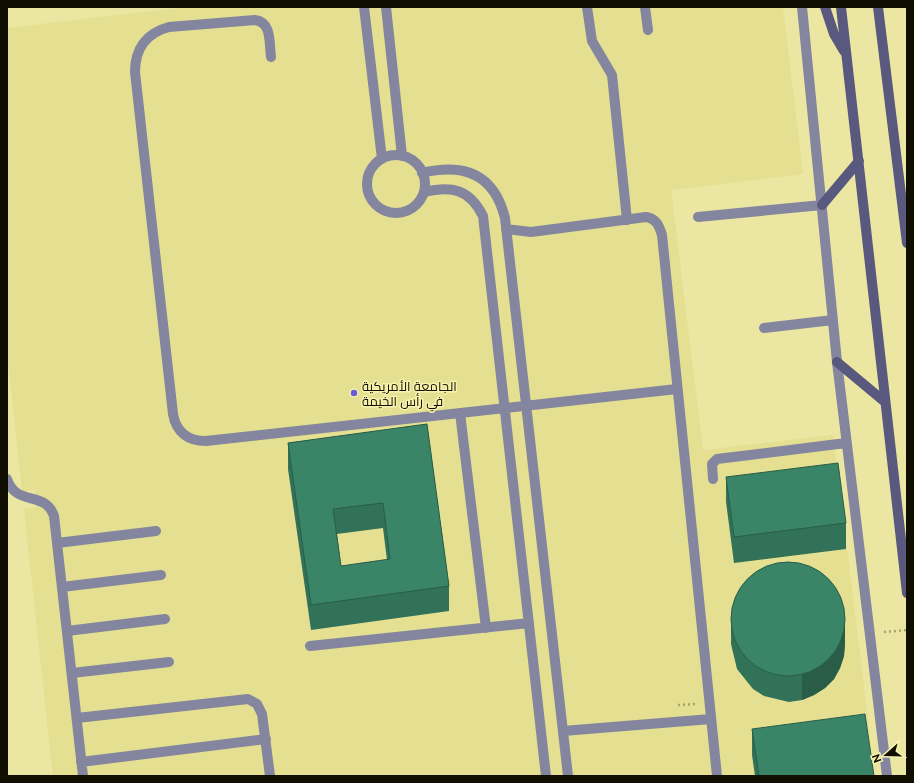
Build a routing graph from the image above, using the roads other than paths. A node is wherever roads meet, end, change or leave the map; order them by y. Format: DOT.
graph roads {
  1 [pos="364,7"];
  2 [pos="386,7"];
  3 [pos="587,7"];
  4 [pos="645,7"];
  5 [pos="802,7"];
  6 [pos="826,7"];
  7 [pos="841,7"];
  8 [pos="878,7"];
  9 [pos="648,30"];
  10 [pos="846,55"];
  11 [pos="271,56"];
  12 [pos="402,156"];
  13 [pos="382,159"];
  14 [pos="859,162"];
  15 [pos="422,173"];
  16 [pos="424,192"];
  17 [pos="822,205"];
  18 [pos="698,217"];
  19 [pos="627,220"];
  20 [pos="506,229"];
  21 [pos="907,243"];
  22 [pos="833,320"];
  23 [pos="764,328"];
  24 [pos="836,362"];
  25 [pos="677,389"];
  26 [pos="885,402"];
  27 [pos="526,406"];
  28 [pos="505,408"];
  29 [pos="460,413"];
  30 [pos="846,443"];
  31 [pos="7,479"];
  32 [pos="713,479"];
  33 [pos="156,531"];
  34 [pos="57,543"];
  35 [pos="161,575"];
  36 [pos="62,587"];
  37 [pos="907,593"];
  38 [pos="165,619"];
  39 [pos="529,624"];
  40 [pos="486,628"];
  41 [pos="67,631"];
  42 [pos="310,646"];
  43 [pos="170,662"];
  44 [pos="72,674"];
  45 [pos="77,718"];
  46 [pos="711,719"];
  47 [pos="563,731"];
  48 [pos="266,739"];
  49 [pos="81,762"];
  50 [pos="83,776"];
  51 [pos="270,776"];
  52 [pos="546,776"];
  53 [pos="568,776"];
  54 [pos="717,776"];
  55 [pos="886,776"];
  1 -- 13 [label="lane"];
  2 -- 12 [label="lane"];
  3 -- 19 [label="lane"];
  4 -- 9 [label="lane"];
  5 -- 17 [label="lane"];
  6 -- 10 [label="main road"];
  7 -- 10 [label="main road"];
  8 -- 21 [label="main road"];
  10 -- 14 [label="main road"];
  11 -- 29 [label="lane"];
  12 -- 13 [label="lane"];
  12 -- 15 [label="lane"];
  13 -- 16 [label="lane"];
  14 -- 17 [label="main road"];
  14 -- 26 [label="main road"];
  15 -- 16 [label="lane"];
  15 -- 20 [label="lane"];
  16 -- 28 [label="lane"];
  17 -- 18 [label="lane"];
  17 -- 22 [label="lane"];
  19 -- 20 [label="lane"];
  19 -- 25 [label="lane"];
  20 -- 27 [label="lane"];
  22 -- 23 [label="lane"];
  22 -- 24 [label="lane"];
  24 -- 26 [label="main road"];
  24 -- 30 [label="lane"];
  25 -- 27 [label="lane"];
  25 -- 46 [label="lane"];
  26 -- 37 [label="main road"];
  27 -- 28 [label="lane"];
  27 -- 47 [label="lane"];
  28 -- 29 [label="lane"];
  28 -- 39 [label="lane"];
  29 -- 40 [label="lane"];
  30 -- 32 [label="lane"];
  30 -- 55 [label="lane"];
  31 -- 34 [label="lane"];
  33 -- 34 [label="lane"];
  34 -- 36 [label="lane"];
  35 -- 36 [label="lane"];
  36 -- 41 [label="lane"];
  38 -- 41 [label="lane"];
  39 -- 40 [label="lane"];
  39 -- 52 [label="lane"];
  40 -- 42 [label="lane"];
  41 -- 44 [label="lane"];
  43 -- 44 [label="lane"];
  44 -- 45 [label="lane"];
  45 -- 48 [label="lane"];
  45 -- 49 [label="lane"];
  46 -- 47 [label="lane"];
  46 -- 54 [label="lane"];
  47 -- 53 [label="lane"];
  48 -- 49 [label="lane"];
  48 -- 51 [label="lane"];
  49 -- 50 [label="lane"];
}
